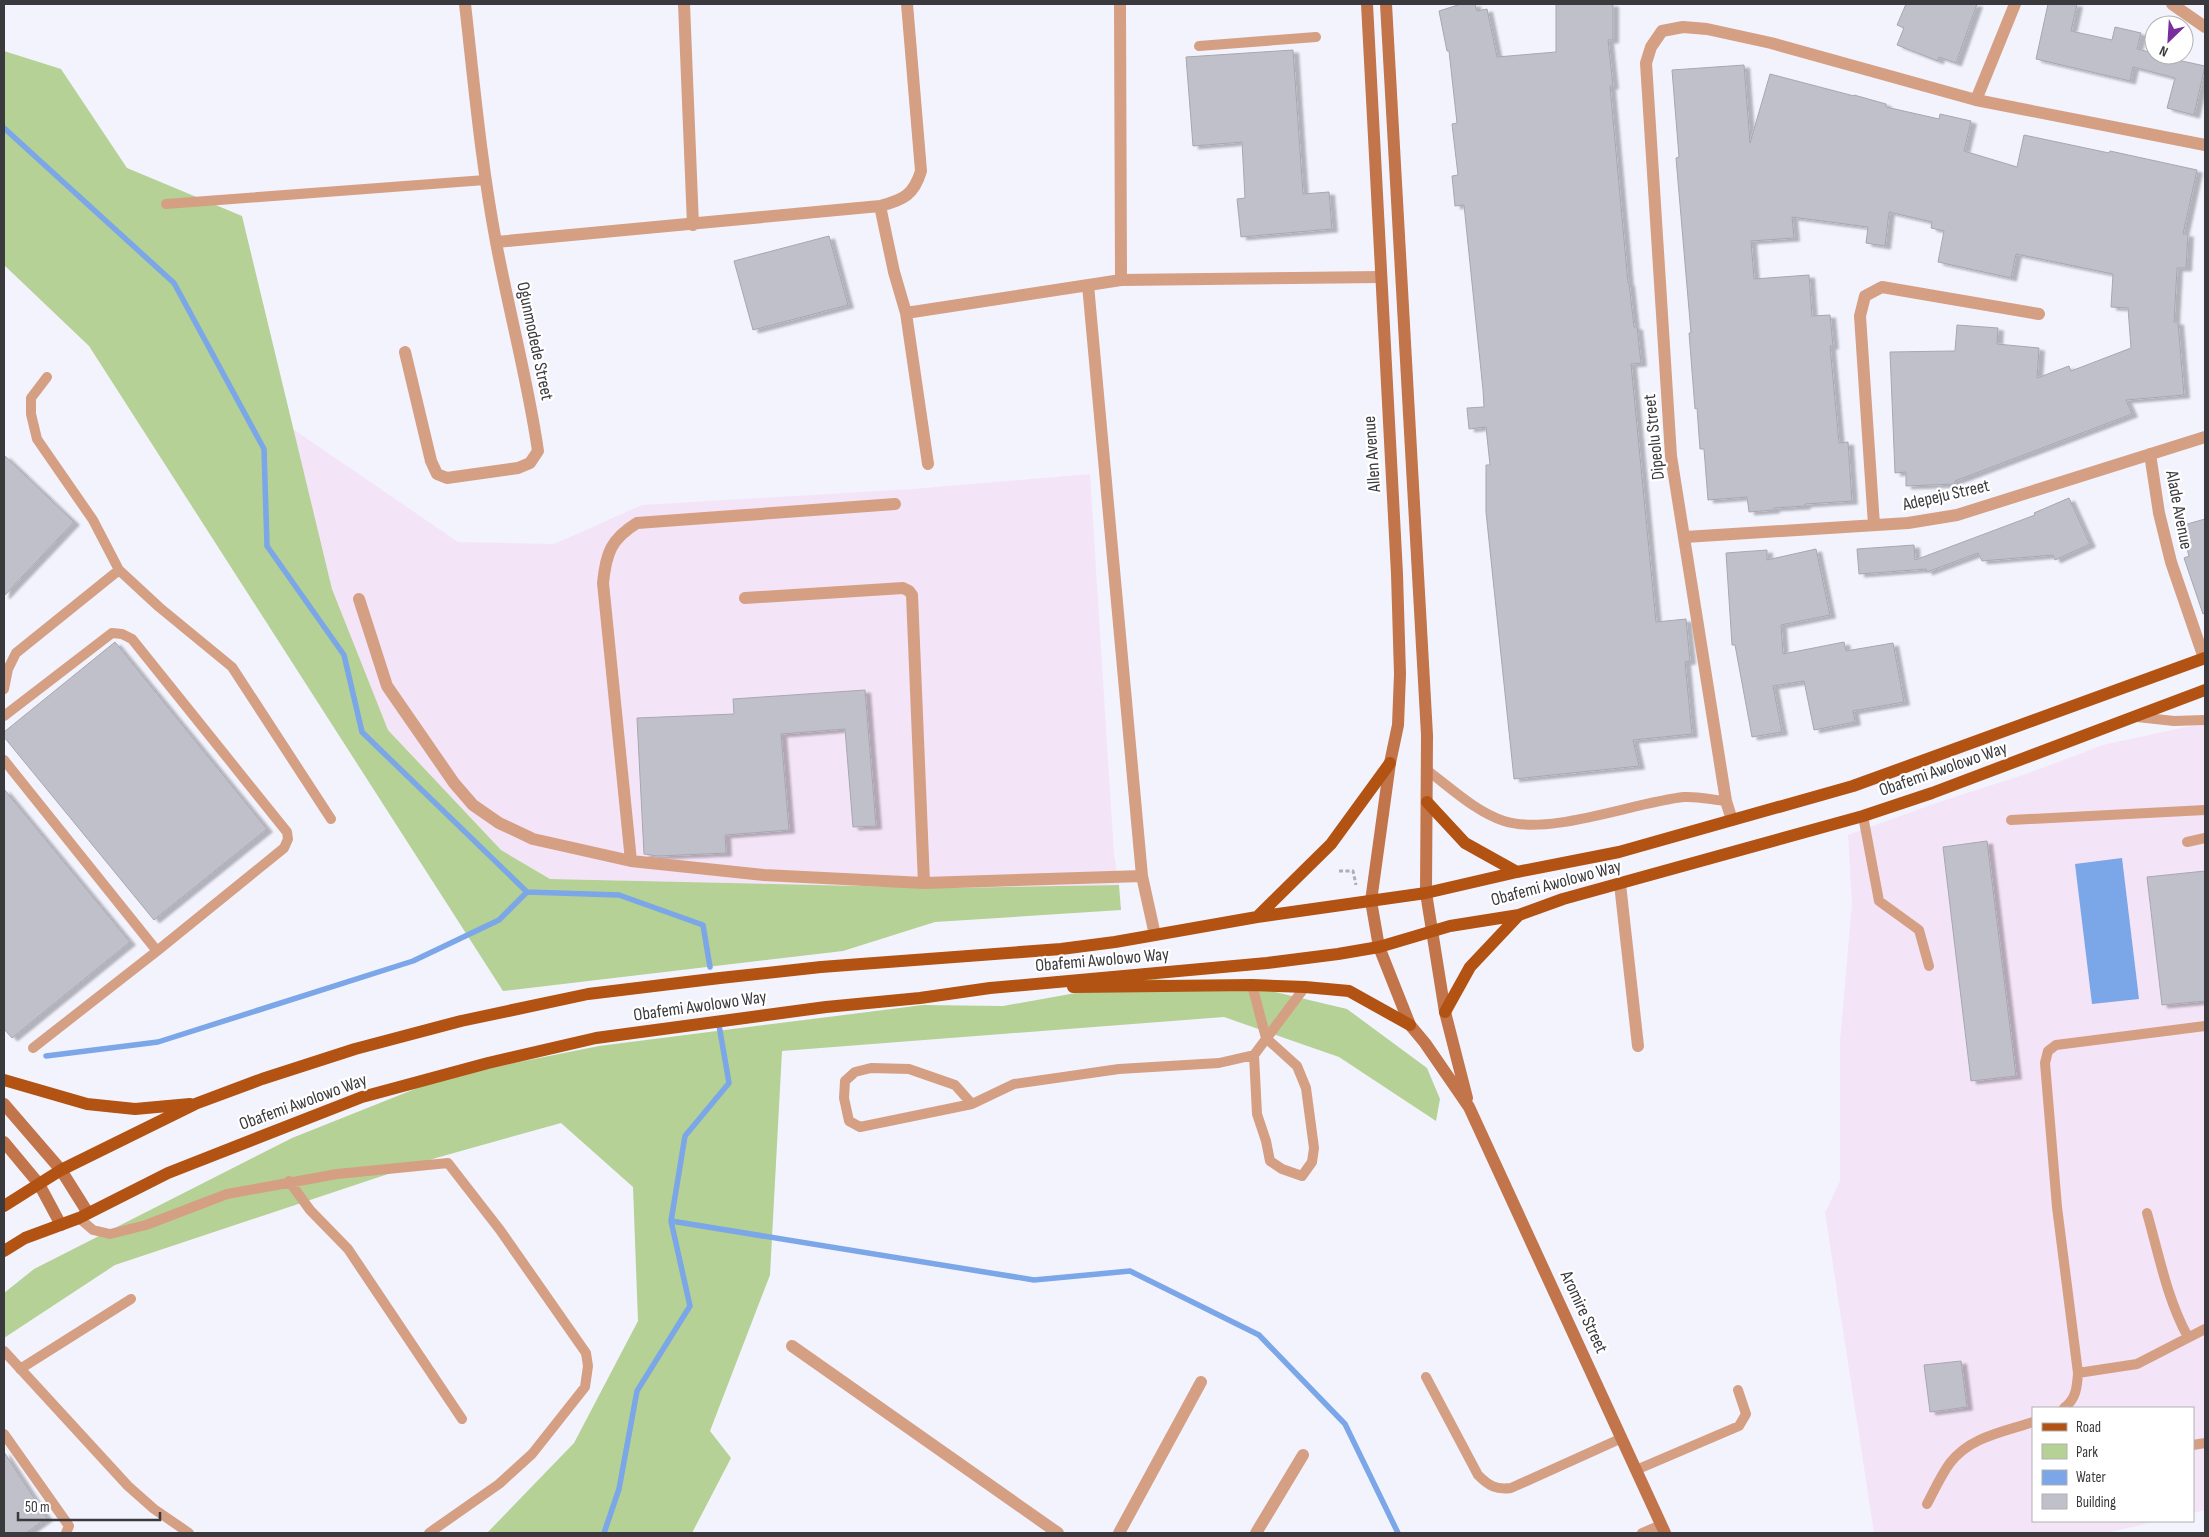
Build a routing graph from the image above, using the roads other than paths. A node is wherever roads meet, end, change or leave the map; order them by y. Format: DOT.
graph roads {
  1 [pos="465,4"];
  2 [pos="684,4"];
  3 [pos="907,4"];
  4 [pos="1120,4"];
  5 [pos="1367,4"];
  6 [pos="1386,4"];
  7 [pos="2015,4"];
  8 [pos="2172,4"];
  9 [pos="2205,27"];
  10 [pos="1316,37"];
  11 [pos="1199,46"];
  12 [pos="1976,100"];
  13 [pos="2205,145"];
  14 [pos="485,180"];
  15 [pos="166,204"];
  16 [pos="880,206"];
  17 [pos="693,225"];
  18 [pos="496,242"];
  19 [pos="1380,277"];
  20 [pos="1121,280"];
  21 [pos="1088,285"];
  22 [pos="906,313"];
  23 [pos="2039,314"];
  24 [pos="405,352"];
  25 [pos="47,378"];
  26 [pos="2205,437"];
  27 [pos="2150,454"];
  28 [pos="928,464"];
  29 [pos="895,504"];
  30 [pos="1874,525"];
  31 [pos="1686,537"];
  32 [pos="119,570"];
  33 [pos="745,598"];
  34 [pos="359,600"];
  35 [pos="2205,658"];
  36 [pos="4,689"];
  37 [pos="2205,690"];
  38 [pos="4,716"];
  39 [pos="2137,718"];
  40 [pos="2205,720"];
  41 [pos="4,760"];
  42 [pos="1390,763"];
  43 [pos="1428,771"];
  44 [pos="1726,801"];
  45 [pos="1427,802"];
  46 [pos="2205,810"];
  47 [pos="1863,816"];
  48 [pos="331,819"];
  49 [pos="1732,820"];
  50 [pos="2010,820"];
  51 [pos="2205,838"];
  52 [pos="2187,842"];
  53 [pos="631,861"];
  54 [pos="1517,872"];
  55 [pos="1142,876"];
  56 [pos="924,883"];
  57 [pos="1620,884"];
  58 [pos="1426,893"];
  59 [pos="1365,902"];
  60 [pos="1519,915"];
  61 [pos="1257,917"];
  62 [pos="1431,932"];
  63 [pos="1154,936"];
  64 [pos="1379,948"];
  65 [pos="157,951"];
  66 [pos="1929,966"];
  67 [pos="1252,985"];
  68 [pos="1305,987"];
  69 [pos="990,988"];
  70 [pos="1445,1012"];
  71 [pos="1410,1025"];
  72 [pos="2205,1026"];
  73 [pos="1266,1038"];
  74 [pos="1638,1046"];
  75 [pos="33,1048"];
  76 [pos="1254,1055"];
  77 [pos="4,1080"];
  78 [pos="4,1104"];
  79 [pos="195,1104"];
  80 [pos="972,1104"];
  81 [pos="1469,1107"];
  82 [pos="4,1142"];
  83 [pos="61,1170"];
  84 [pos="289,1181"];
  85 [pos="39,1184"];
  86 [pos="4,1206"];
  87 [pos="2147,1213"];
  88 [pos="83,1216"];
  89 [pos="61,1225"];
  90 [pos="4,1251"];
  91 [pos="131,1299"];
  92 [pos="2205,1329"];
  93 [pos="2188,1337"];
  94 [pos="792,1346"];
  95 [pos="4,1351"];
  96 [pos="20,1369"];
  97 [pos="2078,1373"];
  98 [pos="1426,1376"];
  99 [pos="1201,1382"];
  100 [pos="1738,1390"];
  101 [pos="2065,1407"];
  102 [pos="462,1419"];
  103 [pos="2032,1422"];
  104 [pos="4,1434"];
  105 [pos="1622,1438"];
  106 [pos="1303,1455"];
  107 [pos="1636,1470"];
  108 [pos="1927,1504"];
  109 [pos="1663,1529"];
  110 [pos="66,1533"];
  111 [pos="189,1533"];
  112 [pos="429,1533"];
  113 [pos="1058,1533"];
  114 [pos="1119,1533"];
  115 [pos="1256,1533"];
  116 [pos="1642,1533"];
  1 -- 14 [label="street, Ogunmodede Street"];
  2 -- 17 [label="street"];
  3 -- 16 [label="street"];
  4 -- 20 [label="street"];
  5 -- 19 [label="main road, Allen Avenue"];
  6 -- 43 [label="main road"];
  7 -- 12 [label="street"];
  8 -- 9 [label="street"];
  10 -- 11 [label="lane"];
  12 -- 13 [label="street"];
  12 -- 31 [label="street, Dipeolu Street"];
  14 -- 15 [label="lane"];
  14 -- 18 [label="street, Ogunmodede Street"];
  16 -- 17 [label="street"];
  16 -- 22 [label="street"];
  17 -- 18 [label="street"];
  18 -- 24 [label="street, Ogunmodede Street"];
  19 -- 20 [label="street"];
  19 -- 42 [label="main road, Allen Avenue"];
  20 -- 21 [label="street"];
  21 -- 22 [label="street"];
  21 -- 55 [label="street"];
  22 -- 28 [label="street"];
  23 -- 30 [label="street"];
  25 -- 32 [label="lane"];
  26 -- 27 [label="street, Adepeju Street"];
  27 -- 30 [label="street, Adepeju Street"];
  27 -- 35 [label="street, Alade Avenue"];
  29 -- 53 [label="street"];
  30 -- 31 [label="street, Adepeju Street"];
  31 -- 44 [label="street, Dipeolu Street"];
  32 -- 36 [label="lane"];
  32 -- 48 [label="lane"];
  33 -- 56 [label="street"];
  34 -- 53 [label="street"];
  35 -- 49 [label="main road, Obafemi Awolowo Way"];
  37 -- 39 [label="main road, Obafemi Awolowo Way"];
  38 -- 65 [label="lane"];
  39 -- 40 [label="lane"];
  39 -- 47 [label="main road, Obafemi Awolowo Way"];
  41 -- 65 [label="lane"];
  42 -- 59 [label="main road, Allen Avenue"];
  42 -- 61 [label="main road"];
  43 -- 44 [label="lane"];
  43 -- 45 [label="main road"];
  44 -- 49 [label="street, Dipeolu Street"];
  45 -- 54 [label="main road"];
  45 -- 58 [label="main road"];
  46 -- 50 [label="lane"];
  47 -- 57 [label="main road, Obafemi Awolowo Way"];
  47 -- 66 [label="lane"];
  49 -- 54 [label="main road, Obafemi Awolowo Way"];
  51 -- 52 [label="lane"];
  53 -- 56 [label="street"];
  54 -- 58 [label="main road, Obafemi Awolowo Way"];
  55 -- 56 [label="street"];
  55 -- 63 [label="street"];
  57 -- 60 [label="main road, Obafemi Awolowo Way"];
  57 -- 74 [label="street"];
  58 -- 59 [label="main road, Obafemi Awolowo Way"];
  58 -- 62 [label="main road, Aromire Street"];
  59 -- 61 [label="main road, Obafemi Awolowo Way"];
  59 -- 64 [label="main road, Allen Avenue"];
  60 -- 62 [label="main road, Obafemi Awolowo Way"];
  60 -- 70 [label="main road"];
  61 -- 63 [label="main road, Obafemi Awolowo Way"];
  62 -- 64 [label="main road, Obafemi Awolowo Way"];
  62 -- 70 [label="main road, Aromire Street"];
  63 -- 79 [label="main road, Obafemi Awolowo Way"];
  64 -- 69 [label="main road, Obafemi Awolowo Way"];
  64 -- 71 [label="main road, Aromire Street"];
  65 -- 75 [label="lane"];
  67 -- 68 [label="main road"];
  67 -- 69 [label="main road"];
  67 -- 73 [label="lane"];
  68 -- 71 [label="main road"];
  68 -- 73 [label="lane"];
  69 -- 88 [label="main road, Obafemi Awolowo Way"];
  70 -- 81 [label="main road, Aromire Street"];
  71 -- 81 [label="main road, Aromire Street"];
  72 -- 97 [label="lane"];
  73 -- 76 [label="lane"];
  73 -- 76 [label="lane"];
  76 -- 80 [label="lane"];
  77 -- 79 [label="main road"];
  78 -- 83 [label="main road"];
  79 -- 83 [label="main road, Obafemi Awolowo Way"];
  80 -- 80 [label="lane"];
  81 -- 105 [label="main road, Aromire Street"];
  82 -- 85 [label="main road"];
  83 -- 85 [label="main road, Obafemi Awolowo Way"];
  83 -- 88 [label="main road"];
  84 -- 88 [label="lane"];
  84 -- 102 [label="lane"];
  84 -- 112 [label="lane"];
  85 -- 86 [label="main road, Obafemi Awolowo Way"];
  85 -- 89 [label="main road"];
  87 -- 93 [label="lane"];
  88 -- 89 [label="main road, Obafemi Awolowo Way"];
  89 -- 90 [label="main road, Obafemi Awolowo Way"];
  91 -- 96 [label="lane"];
  92 -- 93 [label="lane"];
  93 -- 97 [label="lane"];
  94 -- 113 [label="street"];
  95 -- 96 [label="lane"];
  96 -- 111 [label="lane"];
  97 -- 101 [label="lane"];
  98 -- 105 [label="lane"];
  99 -- 114 [label="street"];
  100 -- 107 [label="lane"];
  103 -- 108 [label="lane"];
  104 -- 110 [label="lane"];
  105 -- 107 [label="main road, Aromire Street"];
  106 -- 115 [label="street"];
  107 -- 109 [label="main road, Aromire Street"];
  109 -- 116 [label="lane"];
}
